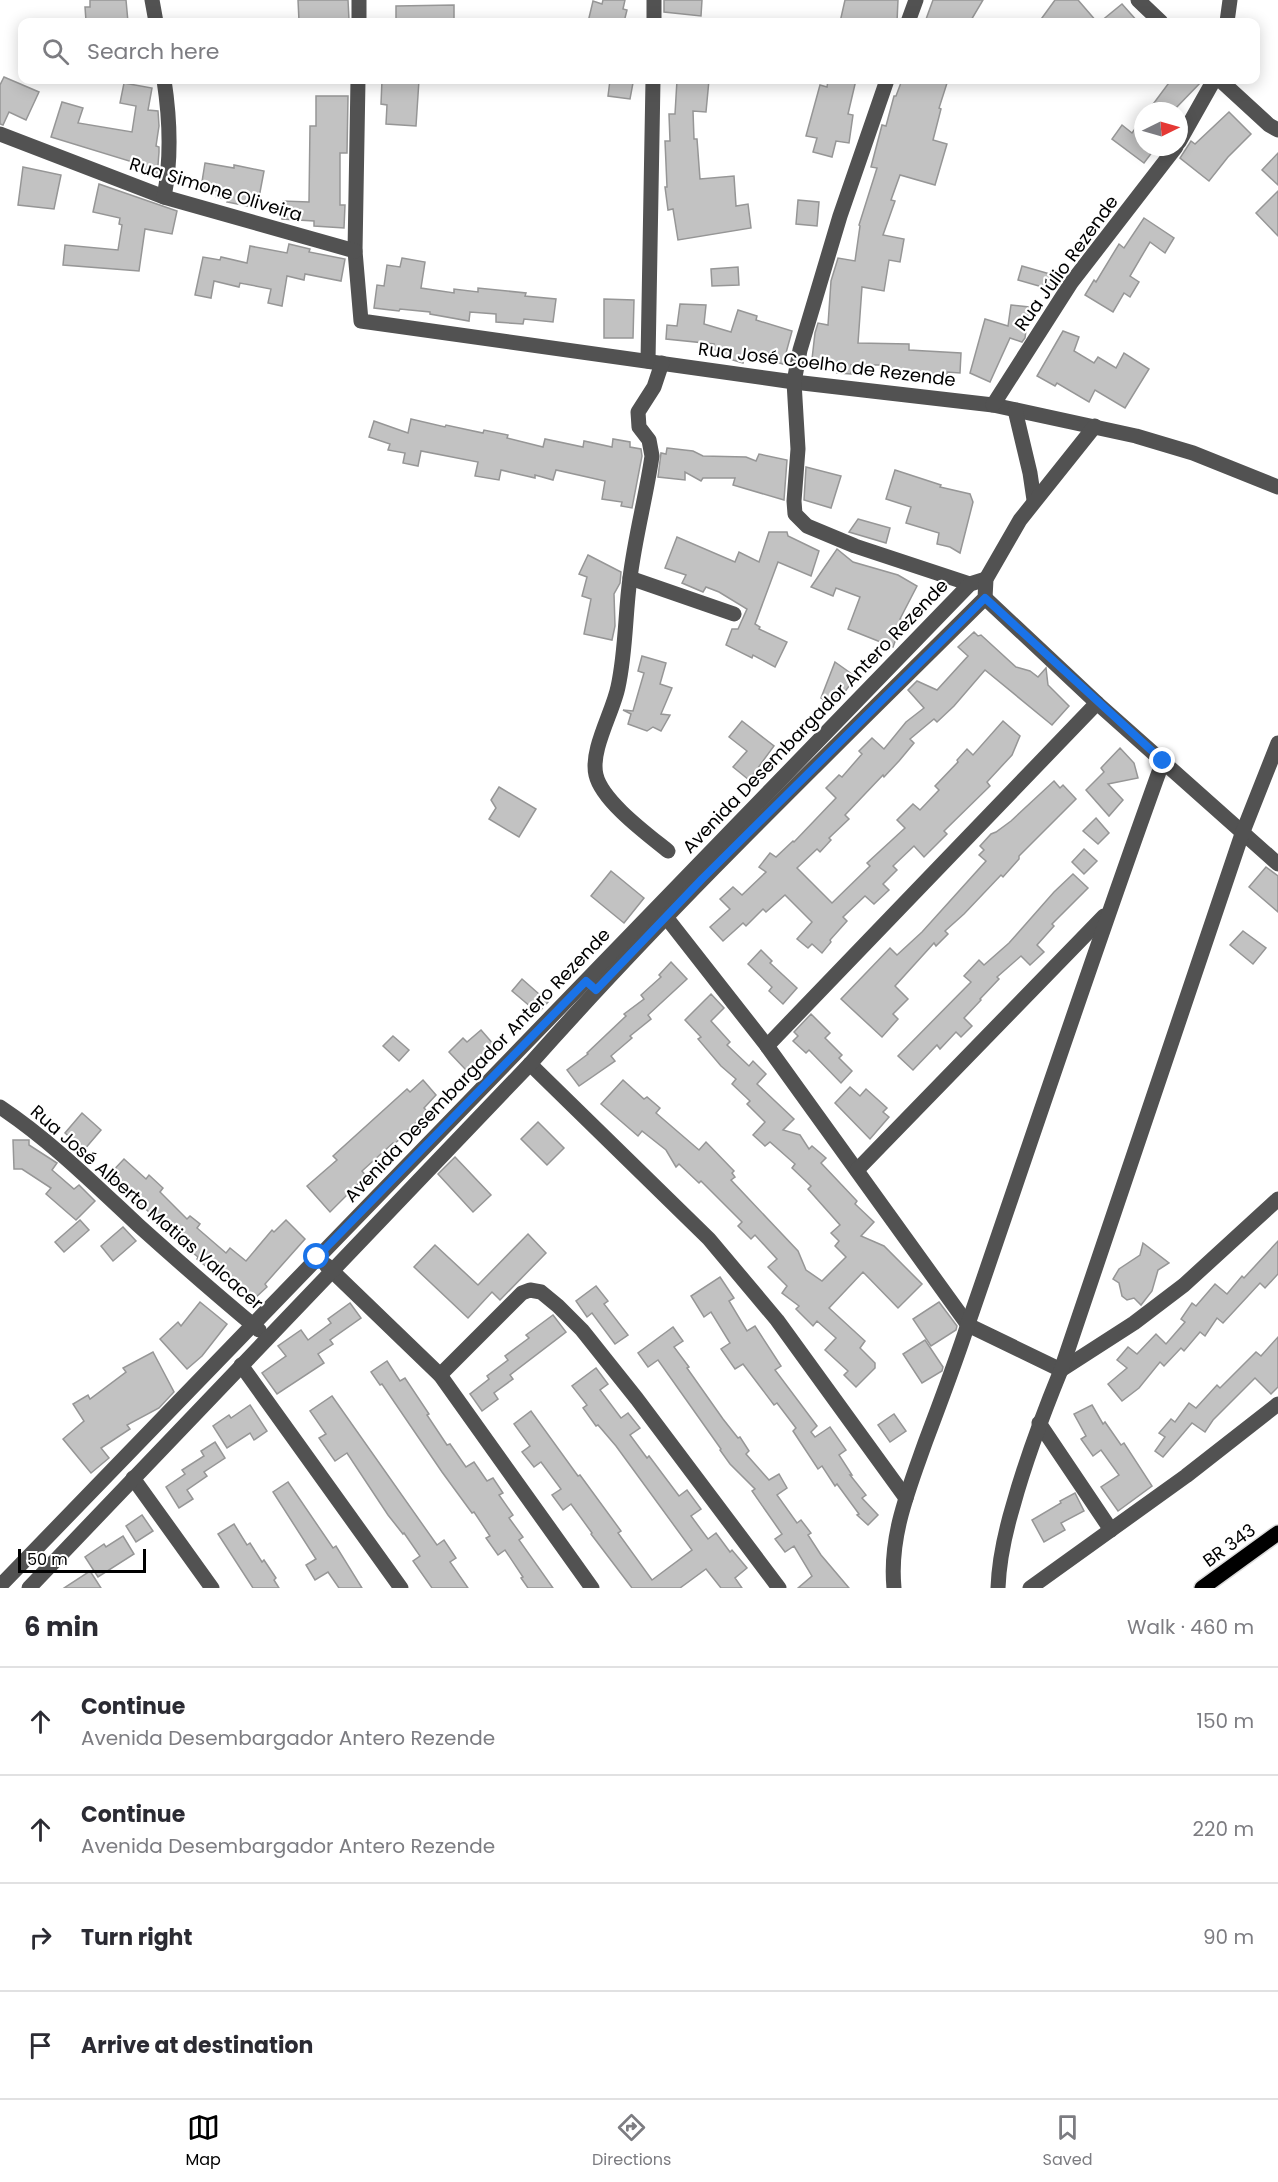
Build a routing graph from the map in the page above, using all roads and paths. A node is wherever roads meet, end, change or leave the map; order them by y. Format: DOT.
graph roads {
  1 [pos="152,0"];
  2 [pos="359,0"];
  3 [pos="654,0"];
  4 [pos="916,0"];
  5 [pos="1138,0"];
  6 [pos="1230,0"];
  7 [pos="155,18"];
  8 [pos="359,18"];
  9 [pos="654,18"];
  10 [pos="909,18"];
  11 [pos="1157,18"];
  12 [pos="1228,18"];
  13 [pos="165,84"];
  14 [pos="358,84"];
  15 [pos="653,84"];
  16 [pos="886,84"];
  17 [pos="1212,84"];
  18 [pos="1224,84"];
  19 [pos="1188,126"];
  20 [pos="1278,130"];
  21 [pos="0,134"];
  22 [pos="1169,156"];
  23 [pos="164,197"];
  24 [pos="355,250"];
  25 [pos="655,362"];
  26 [pos="794,382"];
  27 [pos="993,405"];
  28 [pos="1015,410"];
  29 [pos="1095,426"];
  30 [pos="1278,487"];
  31 [pos="1034,500"];
  32 [pos="630,578"];
  33 [pos="986,579"];
  34 [pos="970,584"];
  35 [pos="985,598"];
  36 [pos="734,614"];
  37 [pos="1097,703"];
  38 [pos="847,711"];
  39 [pos="858,723"];
  40 [pos="1278,743"];
  41 [pos="1163,761"];
  42 [pos="1242,834"];
  43 [pos="668,850"];
  44 [pos="1278,864"];
  45 [pos="1108,912"];
  46 [pos="666,917"];
  47 [pos="633,942"];
  48 [pos="591,986"];
  49 [pos="767,1046"];
  50 [pos="530,1064"];
  51 [pos="0,1107"];
  52 [pos="438,1133"];
  53 [pos="451,1146"];
  54 [pos="857,1170"];
  55 [pos="1278,1199"];
  56 [pos="317,1257"];
  57 [pos="332,1270"];
  58 [pos="253,1325"];
  59 [pos="968,1325"];
  60 [pos="267,1337"];
  61 [pos="241,1365"];
  62 [pos="1061,1370"];
  63 [pos="440,1375"];
  64 [pos="1278,1404"];
  65 [pos="1039,1423"];
  66 [pos="132,1478"];
  67 [pos="906,1498"];
  68 [pos="1111,1530"];
  69 [pos="1278,1533"];
  70 [pos="0,1586"];
  71 [pos="29,1588"];
  72 [pos="212,1588"];
  73 [pos="401,1588"];
  74 [pos="592,1588"];
  75 [pos="779,1588"];
  76 [pos="894,1588"];
  77 [pos="999,1588"];
  78 [pos="1030,1588"];
  79 [pos="1202,1588"];
  1 -- 7 [label="street"];
  2 -- 8 [label="street"];
  3 -- 9 [label="street"];
  4 -- 10 [label="street"];
  5 -- 11 [label="street"];
  6 -- 12 [label="street"];
  13 -- 23 [label="street"];
  14 -- 24 [label="street"];
  15 -- 25 [label="street"];
  16 -- 26 [label="street"];
  17 -- 19 [label="street"];
  18 -- 20 [label="street"];
  21 -- 23 [label="street, Rua Simone Oliveira"];
  22 -- 27 [label="street, Rua Júlio Rezende"];
  23 -- 24 [label="street, Rua Simone Oliveira"];
  24 -- 25 [label="street, Rua José Coelho de Rezende"];
  25 -- 26 [label="street, Rua José Coelho de Rezende"];
  25 -- 32 [label="street"];
  26 -- 27 [label="street, Rua José Coelho de Rezende"];
  26 -- 34 [label="street"];
  27 -- 28 [label="street, Rua José Coelho de Rezende"];
  28 -- 29 [label="street, Rua José Coelho de Rezende"];
  28 -- 31 [label="street"];
  29 -- 30 [label="street, Rua José Coelho de Rezende"];
  29 -- 31 [label="street"];
  31 -- 33 [label="street"];
  32 -- 36 [label="street"];
  32 -- 43 [label="street"];
  33 -- 34 [label="street, Avenida Desembargador Antero Rezende"];
  33 -- 35 [label="street"];
  34 -- 38 [label="street, Avenida Desembargador Antero Rezende"];
  35 -- 37 [label="street"];
  35 -- 39 [label="street, Avenida Desembargador Antero Rezende"];
  37 -- 41 [label="street"];
  37 -- 49 [label="street"];
  38 -- 39 [label="street"];
  38 -- 47 [label="street, Avenida Desembargador Antero Rezende"];
  39 -- 46 [label="street, Avenida Desembargador Antero Rezende"];
  40 -- 42 [label="street"];
  41 -- 42 [label="street"];
  41 -- 45 [label="street"];
  42 -- 44 [label="street"];
  42 -- 62 [label="street"];
  45 -- 54 [label="street"];
  45 -- 59 [label="street"];
  46 -- 47 [label="street, Avenida Desembargador Antero Rezende"];
  46 -- 49 [label="street"];
  47 -- 48 [label="street, Avenida Desembargador Antero Rezende"];
  48 -- 50 [label="street, Avenida Desembargador Antero Rezende"];
  48 -- 52 [label="street, Avenida Desembargador Antero Rezende"];
  49 -- 54 [label="street"];
  50 -- 53 [label="street, Avenida Desembargador Antero Rezende"];
  50 -- 67 [label="street"];
  51 -- 58 [label="street, Rua José Alberto Matias Valcacer"];
  52 -- 53 [label="street"];
  52 -- 56 [label="street, Avenida Desembargador Antero Rezende"];
  53 -- 57 [label="street, Avenida Desembargador Antero Rezende"];
  54 -- 59 [label="street"];
  55 -- 62 [label="street"];
  56 -- 57 [label="street"];
  56 -- 58 [label="street, Avenida Desembargador Antero Rezende"];
  57 -- 60 [label="street, Avenida Desembargador Antero Rezende"];
  57 -- 63 [label="street"];
  58 -- 60 [label="street, Rua José Alberto Matias Valcacer"];
  58 -- 70 [label="street, Avenida Desembargador Antero Rezende"];
  59 -- 62 [label="street"];
  59 -- 67 [label="street"];
  60 -- 61 [label="street, Avenida Desembargador Antero Rezende"];
  61 -- 66 [label="street, Avenida Desembargador Antero Rezende"];
  61 -- 73 [label="street"];
  62 -- 65 [label="street"];
  63 -- 74 [label="street"];
  63 -- 75 [label="street"];
  64 -- 68 [label="street"];
  65 -- 68 [label="street"];
  65 -- 77 [label="street"];
  66 -- 71 [label="street, Avenida Desembargador Antero Rezende"];
  66 -- 72 [label="street"];
  67 -- 76 [label="street"];
  68 -- 78 [label="street"];
  69 -- 79 [label="main road, BR 343"];
}
